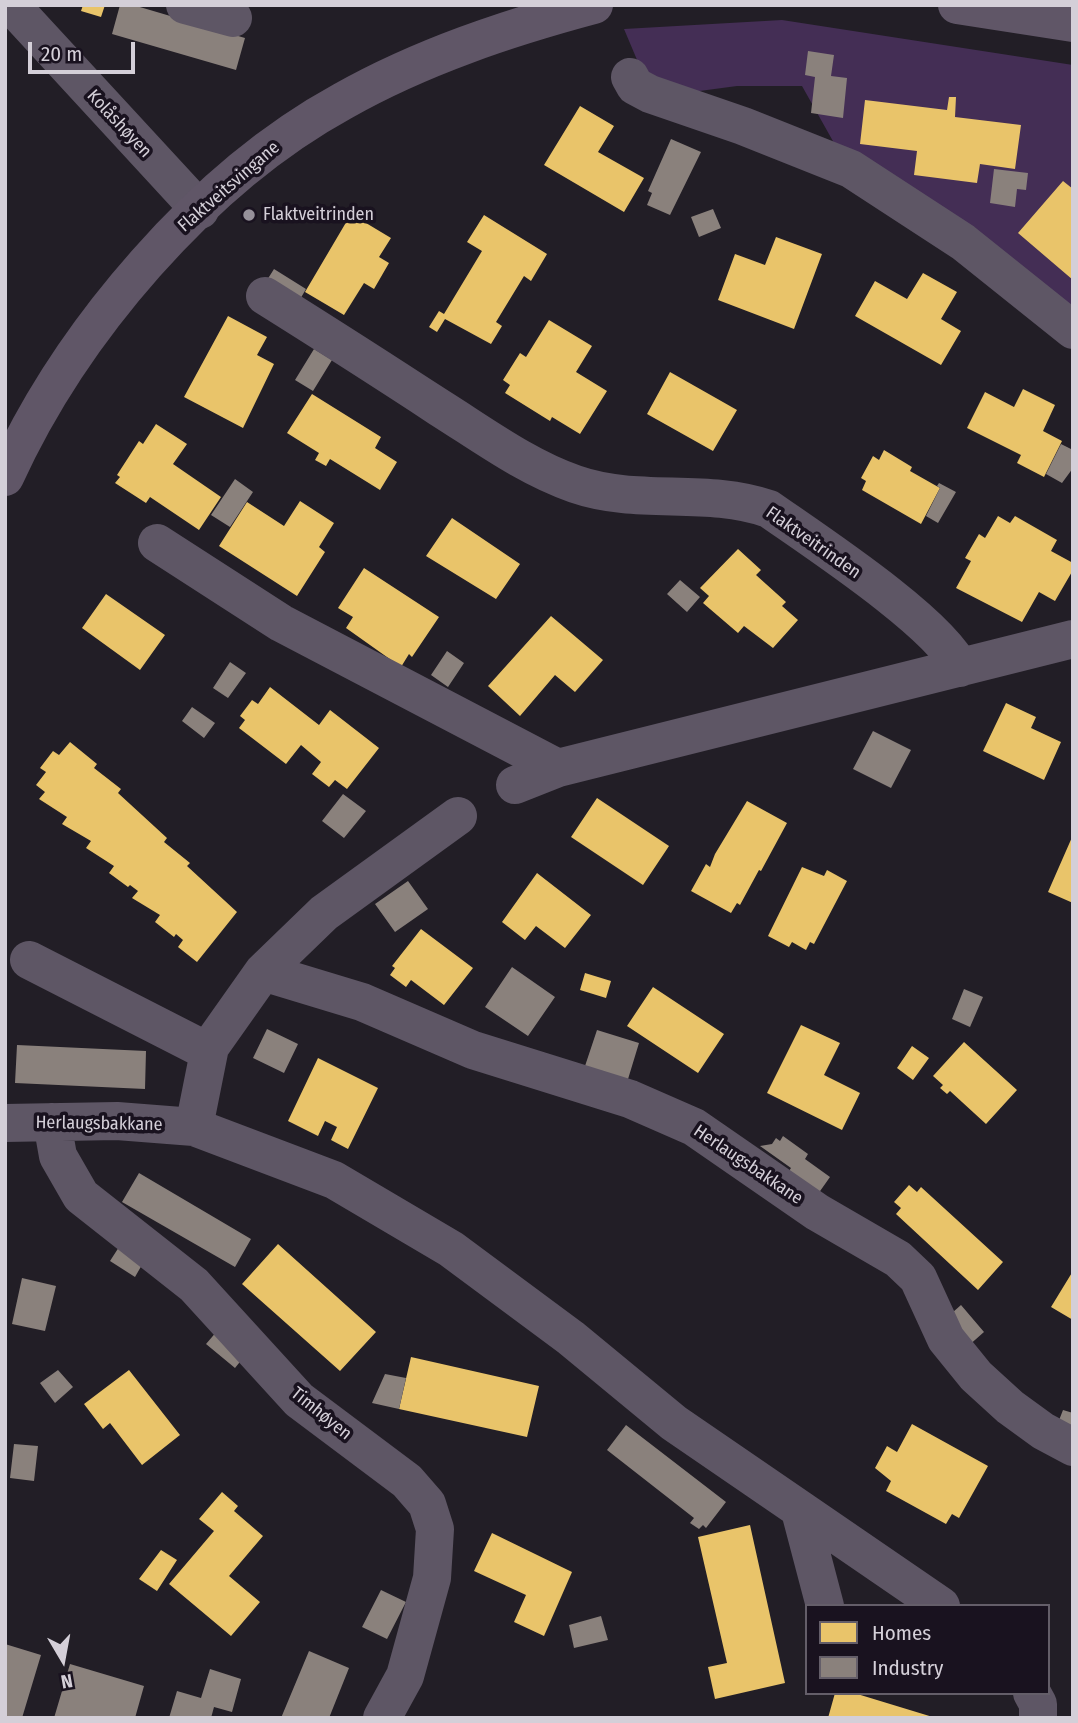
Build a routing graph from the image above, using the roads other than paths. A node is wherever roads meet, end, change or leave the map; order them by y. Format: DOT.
graph roads {
  1 [pos="11,5"];
  2 [pos="185,5"];
  3 [pos="594,5"];
  4 [pos="957,5"];
  5 [pos="233,18"];
  6 [pos="1073,23"];
  7 [pos="630,77"];
  8 [pos="201,210"];
  9 [pos="265,296"];
  10 [pos="1073,330"];
  11 [pos="5,477"];
  12 [pos="157,543"];
  13 [pos="1073,639"];
  14 [pos="960,668"];
  15 [pos="558,768"];
  16 [pos="515,785"];
  17 [pos="458,816"];
  18 [pos="29,960"];
  19 [pos="263,972"];
  20 [pos="209,1052"];
  21 [pos="52,1122"];
  22 [pos="5,1123"];
  23 [pos="194,1127"];
  24 [pos="1073,1447"];
  25 [pos="800,1511"];
  26 [pos="824,1604"];
  27 [pos="938,1604"];
  28 [pos="1033,1695"];
  29 [pos="382,1718"];
  30 [pos="1038,1718"];
  1 -- 8 [label="street, Kolåshøyen"];
  2 -- 5 [label="street"];
  3 -- 8 [label="main road, Flaktveitsvingane"];
  4 -- 6 [label="main road"];
  7 -- 10 [label="street"];
  8 -- 11 [label="main road, Flaktveitsvingane"];
  9 -- 14 [label="street, Flaktveitrinden"];
  12 -- 15 [label="street"];
  13 -- 14 [label="street"];
  14 -- 15 [label="street"];
  15 -- 16 [label="street"];
  17 -- 19 [label="street"];
  18 -- 20 [label="street"];
  19 -- 20 [label="street"];
  19 -- 24 [label="street, Herlaugsbakkane"];
  20 -- 23 [label="street"];
  21 -- 22 [label="street, Herlaugsbakkane"];
  21 -- 23 [label="street, Herlaugsbakkane"];
  21 -- 29 [label="street, Timhøyen"];
  23 -- 25 [label="street, Herlaugsbakkane"];
  25 -- 26 [label="street"];
  25 -- 27 [label="street, Herlaugsbakkane"];
  28 -- 30 [label="street"];
}
